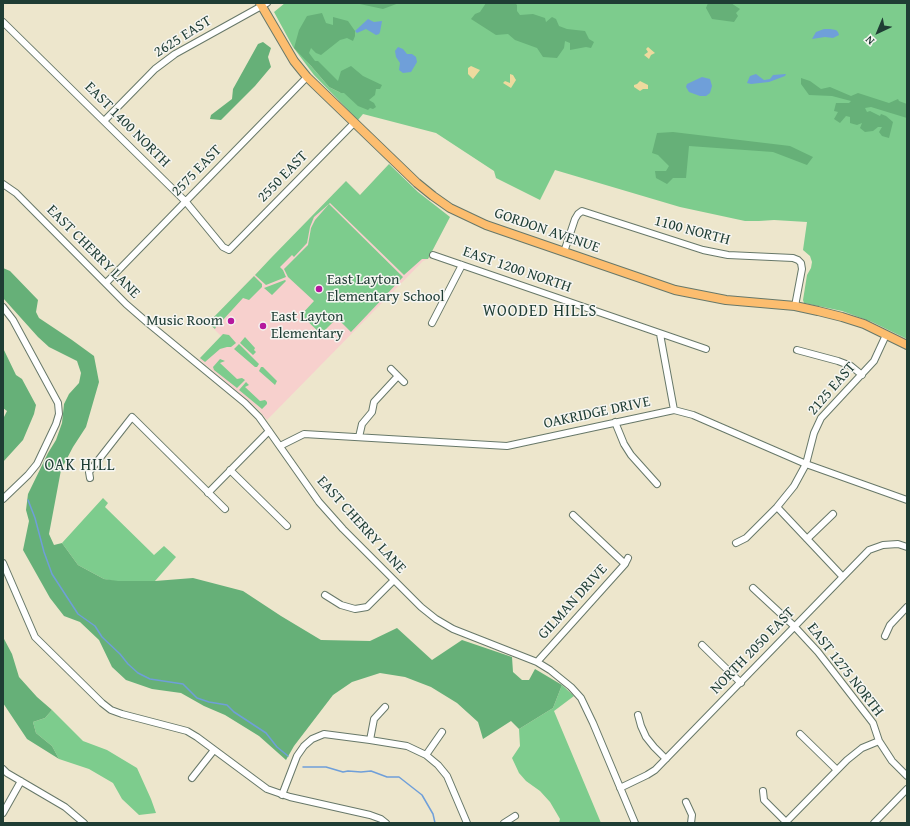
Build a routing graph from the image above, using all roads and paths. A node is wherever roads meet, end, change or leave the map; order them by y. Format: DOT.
graph roads {
  1 [pos="263,4"];
  2 [pos="3,22"];
  3 [pos="307,77"];
  4 [pos="104,121"];
  5 [pos="354,123"];
  6 [pos="3,184"];
  7 [pos="186,202"];
  8 [pos="229,250"];
  9 [pos="564,252"];
  10 [pos="433,255"];
  11 [pos="462,265"];
  12 [pos="106,283"];
  13 [pos="794,306"];
  14 [pos="3,307"];
  15 [pos="432,323"];
  16 [pos="660,334"];
  17 [pos="886,335"];
  18 [pos="907,345"];
  19 [pos="706,349"];
  20 [pos="797,350"];
  21 [pos="391,369"];
  22 [pos="862,375"];
  23 [pos="398,376"];
  24 [pos="404,382"];
  25 [pos="674,410"];
  26 [pos="615,422"];
  27 [pos="269,431"];
  28 [pos="359,437"];
  29 [pos="280,446"];
  30 [pos="806,464"];
  31 [pos="230,470"];
  32 [pos="90,478"];
  33 [pos="657,484"];
  34 [pos="208,493"];
  35 [pos="3,499"];
  36 [pos="907,500"];
  37 [pos="777,508"];
  38 [pos="225,509"];
  39 [pos="833,514"];
  40 [pos="572,515"];
  41 [pos="287,526"];
  42 [pos="807,540"];
  43 [pos="736,543"];
  44 [pos="907,547"];
  45 [pos="3,563"];
  46 [pos="842,576"];
  47 [pos="394,580"];
  48 [pos="753,588"];
  49 [pos="324,595"];
  50 [pos="907,607"];
  51 [pos="794,626"];
  52 [pos="885,636"];
  53 [pos="702,645"];
  54 [pos="537,662"];
  55 [pos="741,683"];
  56 [pos="385,707"];
  57 [pos="638,715"];
  58 [pos="442,732"];
  59 [pos="800,734"];
  60 [pos="370,740"];
  61 [pos="879,740"];
  62 [pos="214,750"];
  63 [pos="426,755"];
  64 [pos="666,759"];
  65 [pos="3,770"];
  66 [pos="837,770"];
  67 [pos="907,776"];
  68 [pos="192,778"];
  69 [pos="21,781"];
  70 [pos="620,788"];
  71 [pos="907,789"];
  72 [pos="763,791"];
  73 [pos="282,795"];
  74 [pos="686,802"];
  75 [pos="3,813"];
  76 [pos="516,816"];
  77 [pos="84,823"];
  78 [pos="386,823"];
  79 [pos="466,823"];
  80 [pos="504,823"];
  81 [pos="635,823"];
  82 [pos="691,823"];
  83 [pos="785,823"];
  84 [pos="874,823"];
  1 -- 3 [label="main road, GORDON AVENUE"];
  1 -- 4 [label="street, 2625 EAST"];
  2 -- 4 [label="street, EAST 1400 NORTH"];
  3 -- 5 [label="main road, GORDON AVENUE"];
  3 -- 7 [label="street, 2575 EAST"];
  4 -- 7 [label="street, EAST 1400 NORTH"];
  5 -- 8 [label="street, 2550 EAST"];
  5 -- 9 [label="main road, GORDON AVENUE"];
  6 -- 12 [label="street, EAST CHERRY LANE"];
  7 -- 8 [label="street, EAST 1400 NORTH"];
  7 -- 12 [label="street, 2575 EAST"];
  9 -- 13 [label="main road, GORDON AVENUE"];
  9 -- 13 [label="street, 1100 NORTH"];
  10 -- 11 [label="street, EAST 1200 NORTH"];
  11 -- 15 [label="street"];
  11 -- 16 [label="street, EAST 1200 NORTH"];
  12 -- 27 [label="street, EAST CHERRY LANE"];
  13 -- 17 [label="main road, GORDON AVENUE"];
  14 -- 35 [label="street"];
  16 -- 19 [label="street, EAST 1200 NORTH"];
  16 -- 25 [label="street"];
  17 -- 18 [label="main road, GORDON AVENUE"];
  17 -- 22 [label="street, 2125 EAST"];
  20 -- 22 [label="street"];
  21 -- 23 [label="street"];
  22 -- 30 [label="street, 2125 EAST"];
  23 -- 24 [label="street"];
  23 -- 28 [label="street"];
  25 -- 26 [label="street, OAKRIDGE DRIVE"];
  25 -- 30 [label="street, OAKRIDGE DRIVE"];
  26 -- 28 [label="street, OAKRIDGE DRIVE"];
  26 -- 33 [label="street"];
  27 -- 29 [label="street, EAST CHERRY LANE"];
  27 -- 31 [label="street"];
  28 -- 29 [label="street, OAKRIDGE DRIVE"];
  29 -- 47 [label="street, EAST CHERRY LANE"];
  30 -- 36 [label="street, OAKRIDGE DRIVE"];
  30 -- 37 [label="street, 2125 EAST"];
  31 -- 34 [label="street"];
  31 -- 41 [label="street"];
  32 -- 34 [label="street"];
  34 -- 38 [label="street"];
  37 -- 42 [label="street"];
  37 -- 43 [label="street, 2125 EAST"];
  39 -- 42 [label="street"];
  40 -- 54 [label="street, GILMAN DRIVE"];
  42 -- 46 [label="street"];
  44 -- 46 [label="street, NORTH 2050 EAST"];
  45 -- 62 [label="street"];
  46 -- 51 [label="street, NORTH 2050 EAST"];
  47 -- 49 [label="street"];
  47 -- 54 [label="street, EAST CHERRY LANE"];
  48 -- 51 [label="street, EAST 1275 NORTH"];
  50 -- 52 [label="street"];
  51 -- 55 [label="street, NORTH 2050 EAST"];
  51 -- 61 [label="street, EAST 1275 NORTH"];
  53 -- 55 [label="street"];
  54 -- 70 [label="street, EAST CHERRY LANE"];
  55 -- 64 [label="street, NORTH 2050 EAST"];
  56 -- 60 [label="street"];
  57 -- 64 [label="street"];
  58 -- 63 [label="street"];
  59 -- 66 [label="street"];
  60 -- 63 [label="street"];
  60 -- 73 [label="street"];
  61 -- 66 [label="street"];
  61 -- 67 [label="street, EAST 1275 NORTH"];
  62 -- 68 [label="street"];
  62 -- 73 [label="street"];
  63 -- 79 [label="street"];
  64 -- 70 [label="street, NORTH 2050 EAST"];
  65 -- 69 [label="street"];
  66 -- 83 [label="street"];
  69 -- 75 [label="street"];
  69 -- 77 [label="street"];
  70 -- 81 [label="street, EAST CHERRY LANE"];
  71 -- 84 [label="street"];
  72 -- 83 [label="street"];
  73 -- 78 [label="street"];
  74 -- 82 [label="street"];
  76 -- 80 [label="street"];
}
